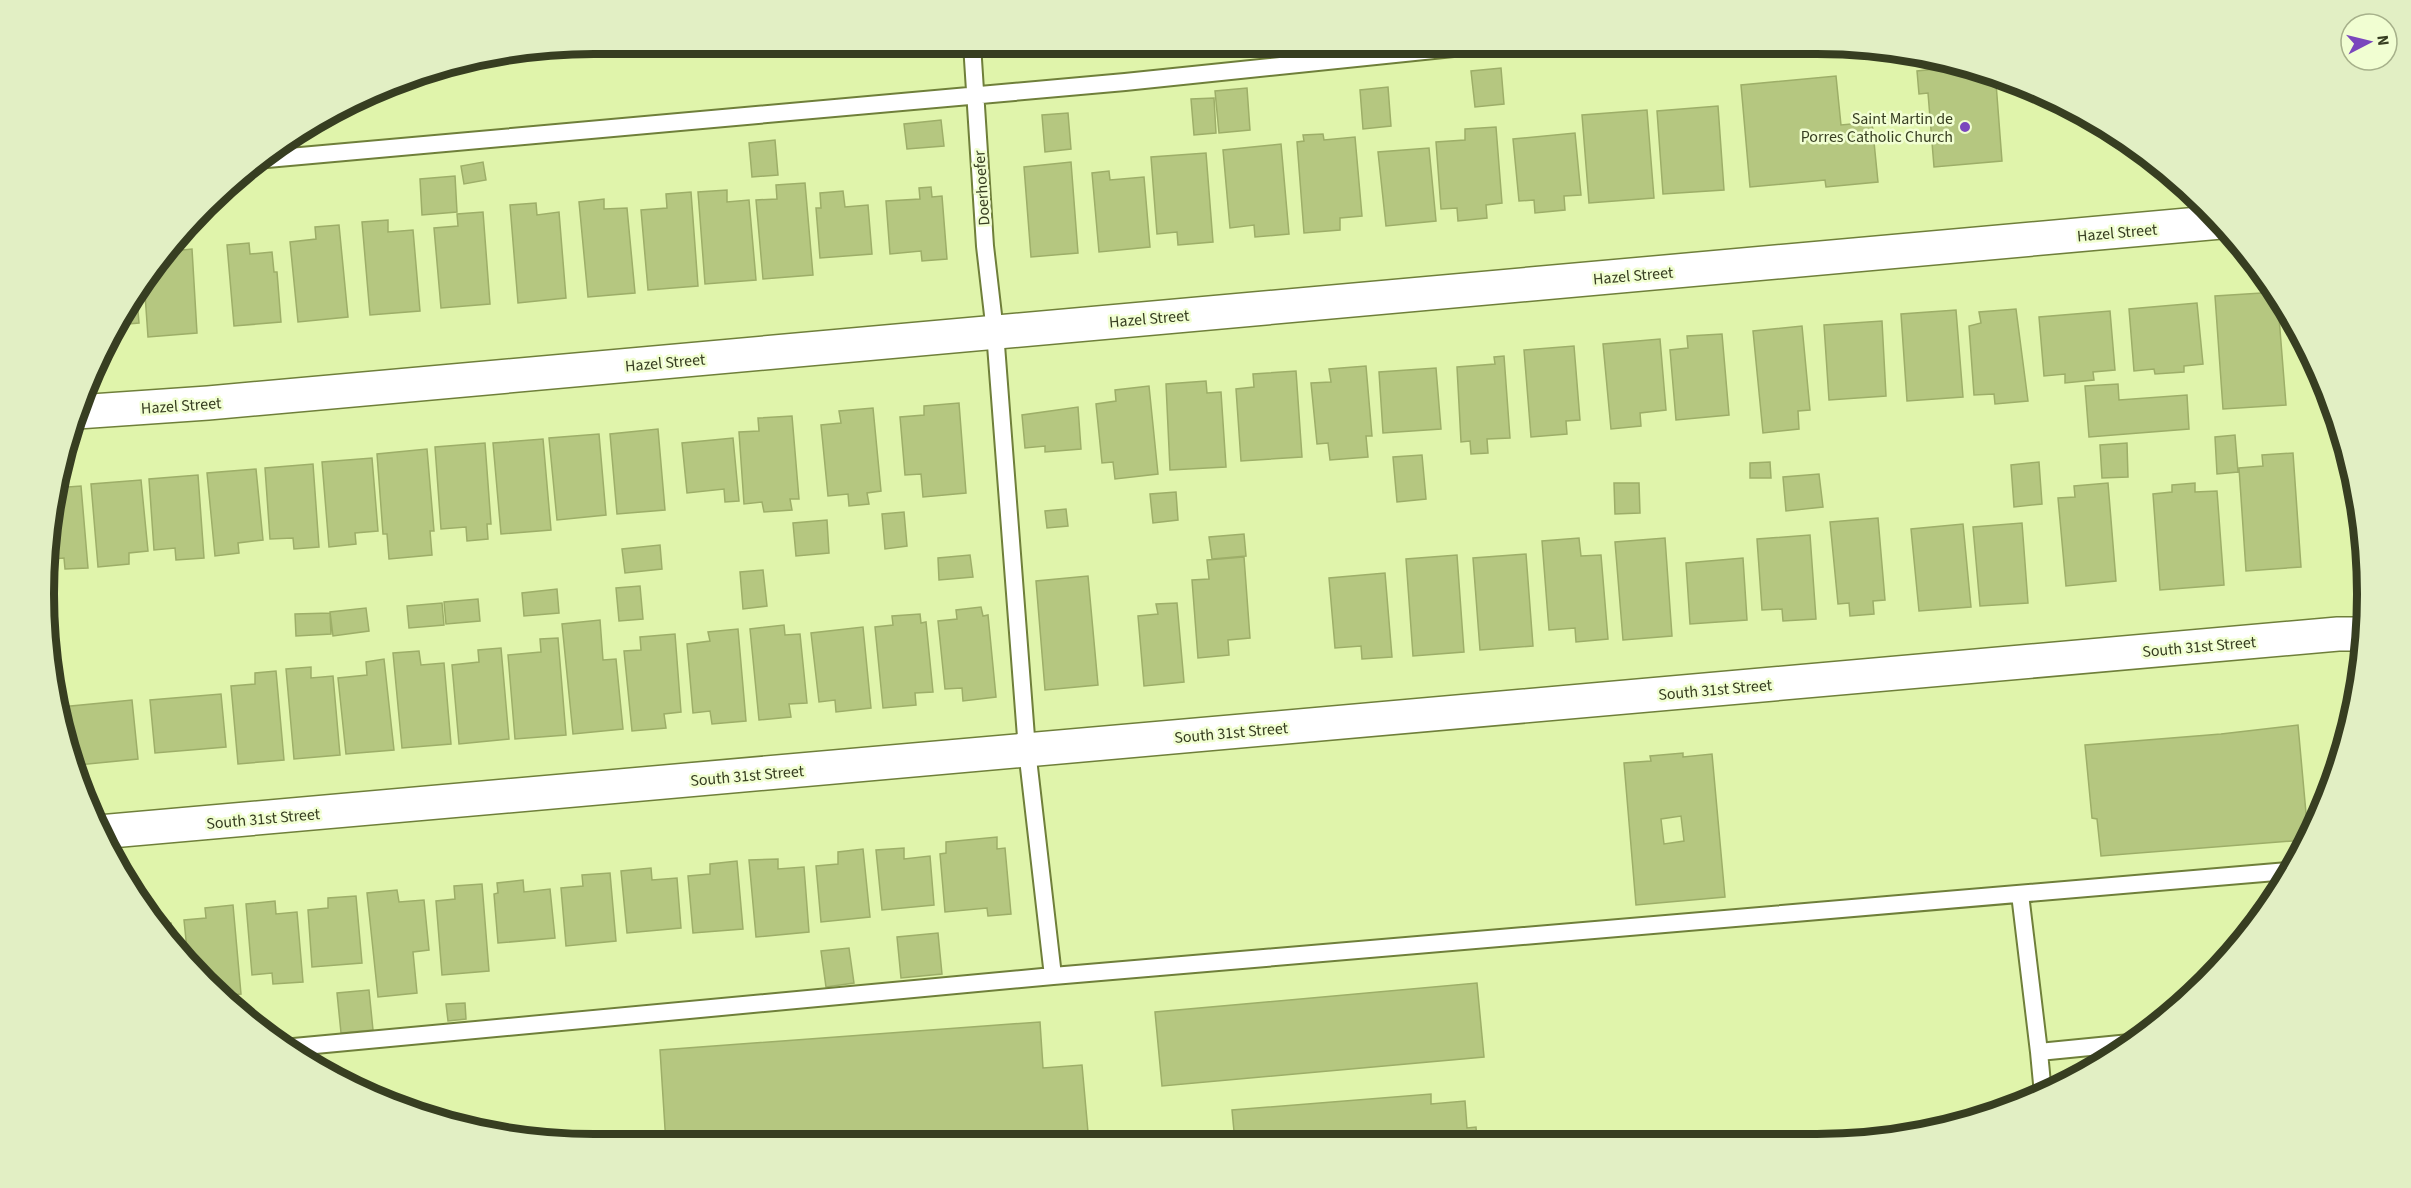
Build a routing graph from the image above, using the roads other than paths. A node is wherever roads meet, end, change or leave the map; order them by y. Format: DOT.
graph roads {
  1 [pos="973,54"];
  2 [pos="1395,54"];
  3 [pos="975,95"];
  4 [pos="275,159"];
  5 [pos="2209,223"];
  6 [pos="995,332"];
  7 [pos="86,411"];
  8 [pos="2355,634"];
  9 [pos="1027,750"];
  10 [pos="109,831"];
  11 [pos="2280,872"];
  12 [pos="2020,894"];
  13 [pos="1053,976"];
  14 [pos="2115,1045"];
  15 [pos="299,1046"];
  16 [pos="2038,1052"];
  17 [pos="2042,1085"];
  1 -- 3 [label="lane, Doerhoefer"];
  2 -- 3 [label="lane"];
  3 -- 4 [label="lane"];
  3 -- 6 [label="lane, Doerhoefer"];
  5 -- 6 [label="street, Hazel Street"];
  6 -- 7 [label="street, Hazel Street"];
  6 -- 9 [label="lane, Doerhoefer"];
  8 -- 9 [label="street, South 31st Street"];
  9 -- 10 [label="street, South 31st Street"];
  9 -- 13 [label="lane, Doerhoefer"];
  11 -- 12 [label="lane"];
  12 -- 13 [label="lane"];
  12 -- 16 [label="lane"];
  13 -- 15 [label="lane"];
  14 -- 16 [label="lane"];
  16 -- 17 [label="lane"];
}
